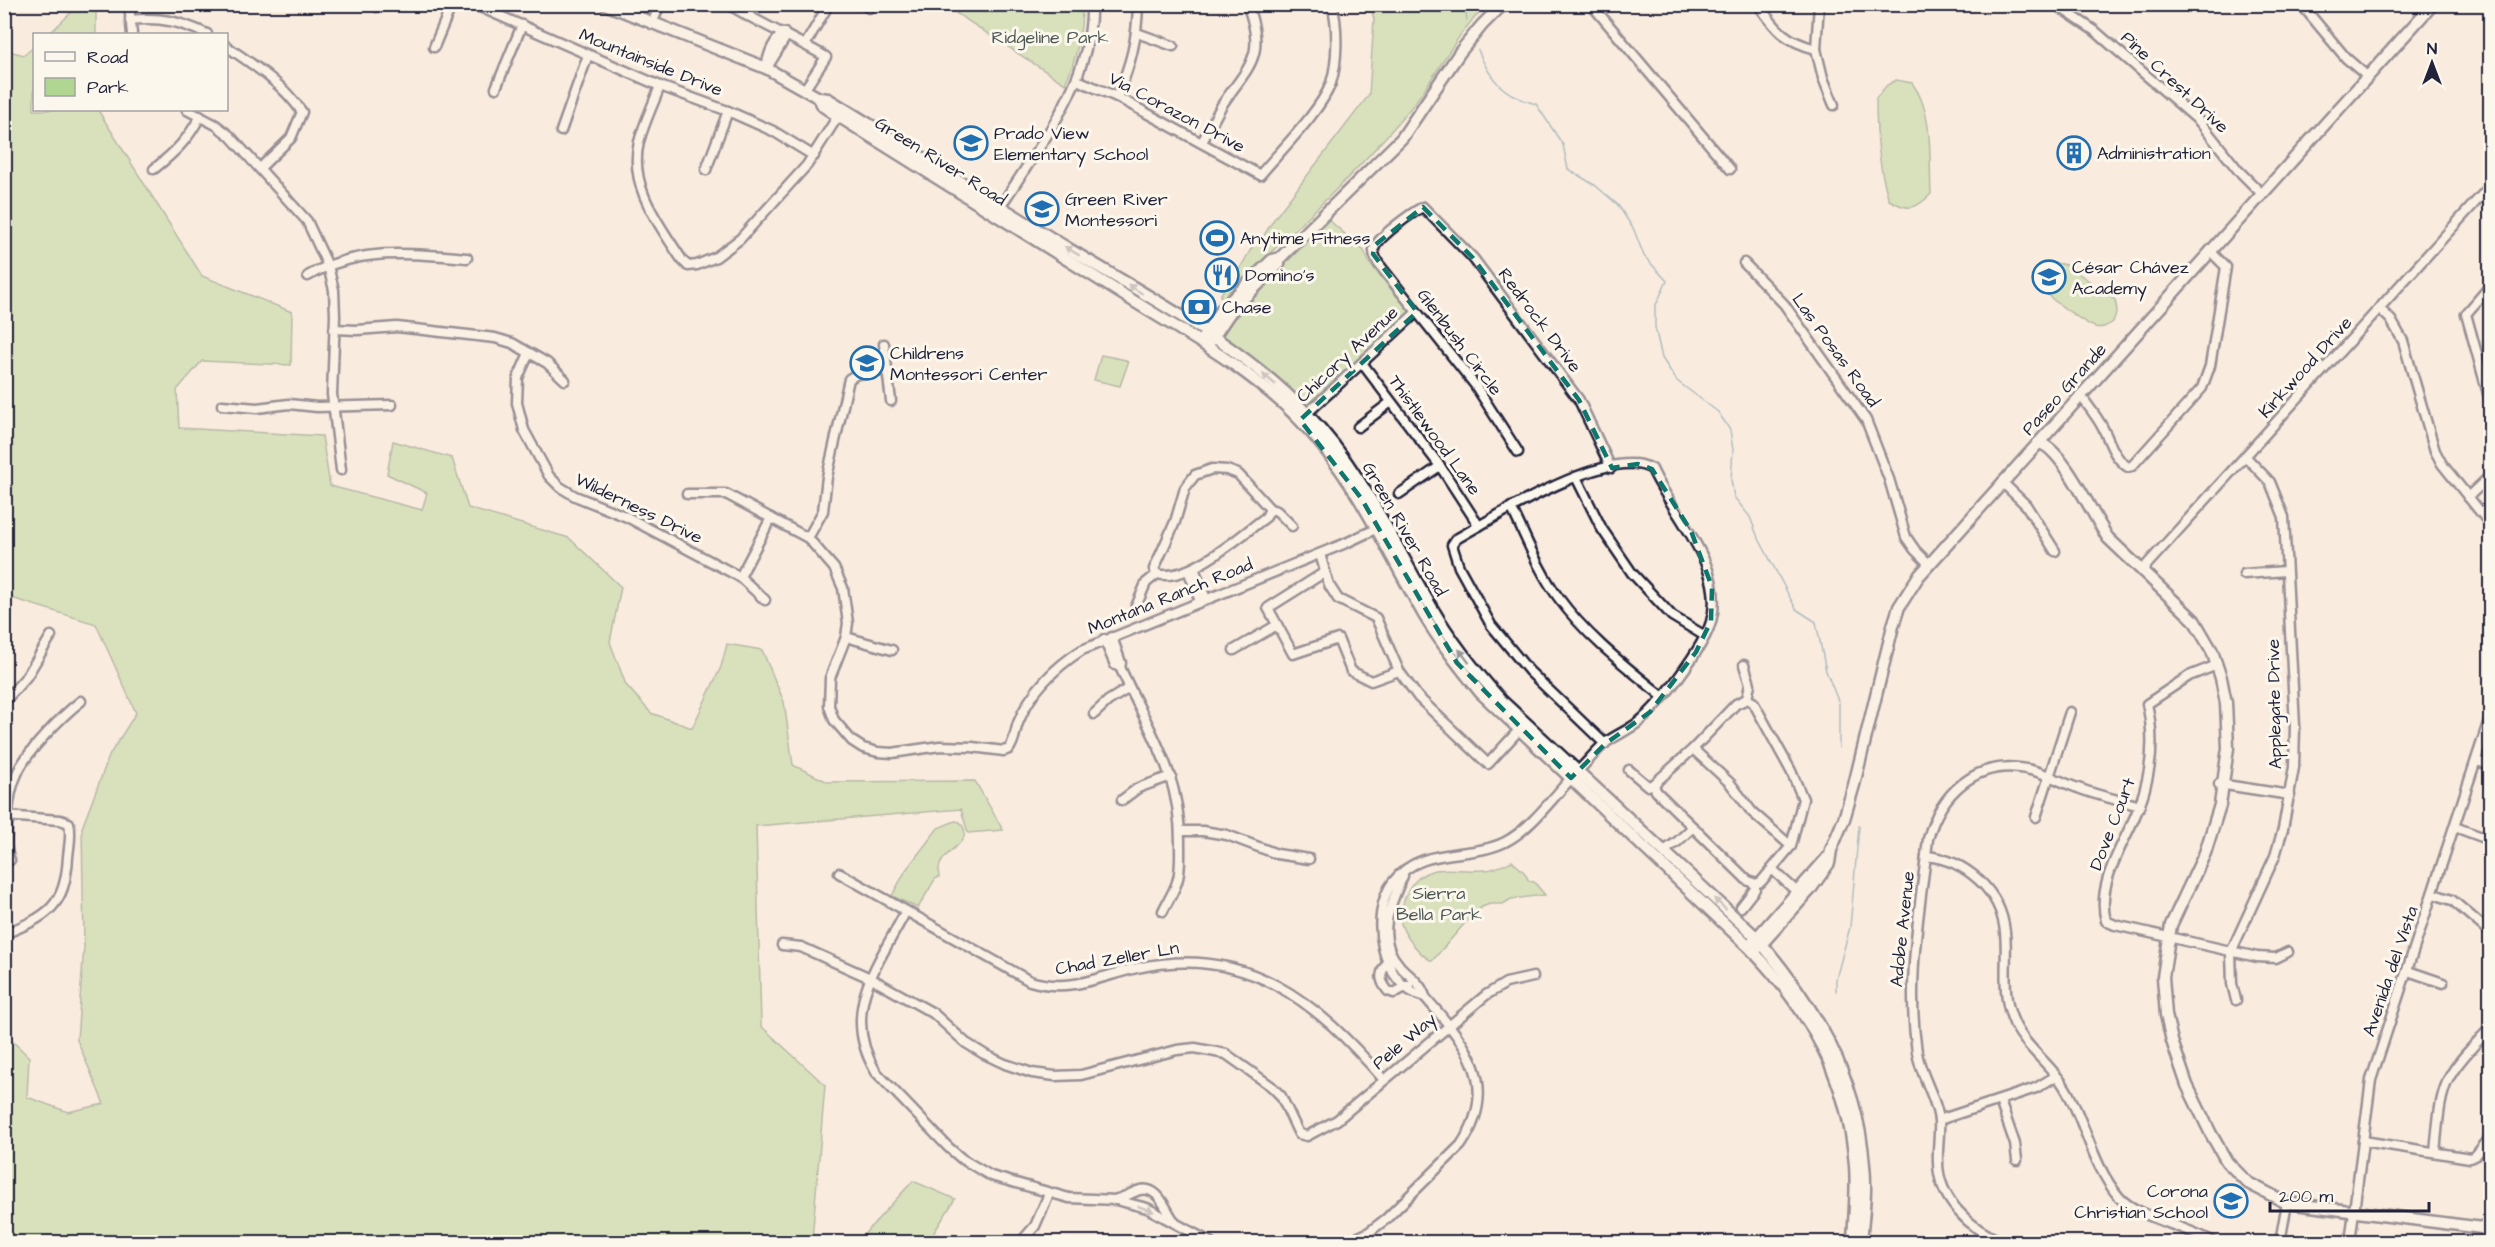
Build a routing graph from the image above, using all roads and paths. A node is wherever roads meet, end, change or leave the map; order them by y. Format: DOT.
graph roads {
  1 [pos="129,4"];
  2 [pos="452,4"];
  3 [pos="473,4"];
  4 [pos="605,4"];
  5 [pos="660,4"];
  6 [pos="728,4"];
  7 [pos="753,4"];
  8 [pos="830,4"];
  9 [pos="1091,4"];
  10 [pos="1138,4"];
  11 [pos="1246,4"];
  12 [pos="1332,4"];
  13 [pos="1503,4"];
  14 [pos="1591,4"];
  15 [pos="1758,4"];
  16 [pos="1819,4"];
  17 [pos="2055,4"];
  18 [pos="2301,4"];
  19 [pos="2433,4"];
  20 [pos="747,16"];
  21 [pos="130,20"];
  22 [pos="652,24"];
  23 [pos="522,25"];
  24 [pos="132,33"];
  25 [pos="205,33"];
  26 [pos="784,33"];
  27 [pos="1137,33"];
  28 [pos="805,45"];
  29 [pos="1173,46"];
  30 [pos="228,47"];
  31 [pos="434,47"];
  32 [pos="1816,49"];
  33 [pos="588,55"];
  34 [pos="766,68"];
  35 [pos="2368,77"];
  36 [pos="1077,80"];
  37 [pos="660,86"];
  38 [pos="496,88"];
  39 [pos="805,89"];
  40 [pos="1117,97"];
  41 [pos="819,98"];
  42 [pos="1834,105"];
  43 [pos="189,111"];
  44 [pos="728,111"];
  45 [pos="855,115"];
  46 [pos="200,116"];
  47 [pos="838,116"];
  48 [pos="561,131"];
  49 [pos="1202,142"];
  50 [pos="814,156"];
  51 [pos="925,159"];
  52 [pos="914,163"];
  53 [pos="260,168"];
  54 [pos="154,169"];
  55 [pos="1730,169"];
  56 [pos="706,170"];
  57 [pos="2490,186"];
  58 [pos="2262,194"];
  59 [pos="1422,207"];
  60 [pos="998,211"];
  61 [pos="2210,251"];
  62 [pos="467,258"];
  63 [pos="1744,263"];
  64 [pos="328,266"];
  65 [pos="308,276"];
  66 [pos="2490,286"];
  67 [pos="2379,308"];
  68 [pos="1417,312"];
  69 [pos="334,329"];
  70 [pos="1206,340"];
  71 [pos="884,344"];
  72 [pos="529,352"];
  73 [pos="1362,363"];
  74 [pos="888,369"];
  75 [pos="565,380"];
  76 [pos="2080,395"];
  77 [pos="891,401"];
  78 [pos="2490,401"];
  79 [pos="1391,402"];
  80 [pos="222,405"];
  81 [pos="393,405"];
  82 [pos="333,407"];
  83 [pos="1303,417"];
  84 [pos="1358,427"];
  85 [pos="2038,443"];
  86 [pos="1518,452"];
  87 [pos="2246,457"];
  88 [pos="1440,466"];
  89 [pos="1611,468"];
  90 [pos="341,470"];
  91 [pos="2490,476"];
  92 [pos="1576,477"];
  93 [pos="2002,482"];
  94 [pos="687,494"];
  95 [pos="1399,494"];
  96 [pos="2468,497"];
  97 [pos="1511,507"];
  98 [pos="1270,509"];
  99 [pos="771,518"];
  100 [pos="2490,524"];
  101 [pos="1292,526"];
  102 [pos="1382,526"];
  103 [pos="1479,526"];
  104 [pos="808,538"];
  105 [pos="2055,551"];
  106 [pos="1320,554"];
  107 [pos="1929,564"];
  108 [pos="1191,569"];
  109 [pos="2286,571"];
  110 [pos="1325,572"];
  111 [pos="2141,572"];
  112 [pos="1157,574"];
  113 [pos="2244,574"];
  114 [pos="740,577"];
  115 [pos="765,600"];
  116 [pos="1203,600"];
  117 [pos="1135,609"];
  118 [pos="1277,625"];
  119 [pos="51,636"];
  120 [pos="1705,636"];
  121 [pos="846,637"];
  122 [pos="1108,638"];
  123 [pos="892,650"];
  124 [pos="1234,650"];
  125 [pos="1744,665"];
  126 [pos="2214,666"];
  127 [pos="1400,671"];
  128 [pos="1129,688"];
  129 [pos="1662,696"];
  130 [pos="1747,699"];
  131 [pos="81,701"];
  132 [pos="4,702"];
  133 [pos="2070,712"];
  134 [pos="1094,714"];
  135 [pos="2490,717"];
  136 [pos="1519,730"];
  137 [pos="1605,744"];
  138 [pos="1694,749"];
  139 [pos="2476,761"];
  140 [pos="2490,765"];
  141 [pos="1629,770"];
  142 [pos="1575,775"];
  143 [pos="2049,775"];
  144 [pos="1171,776"];
  145 [pos="1654,784"];
  146 [pos="2221,784"];
  147 [pos="2290,795"];
  148 [pos="1122,800"];
  149 [pos="2140,806"];
  150 [pos="1608,815"];
  151 [pos="6,816"];
  152 [pos="2036,817"];
  153 [pos="1693,827"];
  154 [pos="2456,827"];
  155 [pos="1180,831"];
  156 [pos="2490,840"];
  157 [pos="1677,842"];
  158 [pos="1791,846"];
  159 [pos="1666,854"];
  160 [pos="1829,856"];
  161 [pos="1926,856"];
  162 [pos="1309,859"];
  163 [pos="10,860"];
  164 [pos="1772,869"];
  165 [pos="1405,872"];
  166 [pos="839,873"];
  167 [pos="1755,884"];
  168 [pos="1796,891"];
  169 [pos="2434,894"];
  170 [pos="1741,907"];
  171 [pos="906,911"];
  172 [pos="1162,911"];
  173 [pos="2486,929"];
  174 [pos="4,934"];
  175 [pos="2166,936"];
  176 [pos="782,945"];
  177 [pos="1755,945"];
  178 [pos="2231,952"];
  179 [pos="2288,952"];
  180 [pos="1388,962"];
  181 [pos="2408,971"];
  182 [pos="1533,977"];
  183 [pos="870,978"];
  184 [pos="2443,983"];
  185 [pos="1410,984"];
  186 [pos="2236,1000"];
  187 [pos="1449,1025"];
  188 [pos="2490,1028"];
  189 [pos="2056,1076"];
  190 [pos="1384,1080"];
  191 [pos="2000,1101"];
  192 [pos="1939,1120"];
  193 [pos="2490,1138"];
  194 [pos="2363,1141"];
  195 [pos="2435,1151"];
  196 [pos="2017,1160"];
  197 [pos="1049,1194"];
  198 [pos="1116,1200"];
  199 [pos="2287,1203"];
  200 [pos="2354,1212"];
  201 [pos="1174,1221"];
  202 [pos="2490,1229"];
  203 [pos="1021,1242"];
  204 [pos="1210,1242"];
  205 [pos="1347,1242"];
  206 [pos="1853,1242"];
  207 [pos="1861,1242"];
  208 [pos="2003,1242"];
  209 [pos="2213,1242"];
  210 [pos="2280,1242"];
  211 [pos="2350,1242"];
  1 -- 21 [label="street"];
  2 -- 31 [label="street"];
  3 -- 23 [label="street, Mountainside Drive"];
  4 -- 22 [label="main road, Green River Road"];
  5 -- 22 [label="street"];
  6 -- 20 [label="street"];
  7 -- 20 [label="street"];
  8 -- 28 [label="street"];
  9 -- 36 [label="street"];
  10 -- 27 [label="street"];
  11 -- 49 [label="street"];
  12 -- 49 [label="street, Via Corazon Drive"];
  13 -- 70 [label="main road"];
  14 -- 55 [label="street"];
  15 -- 32 [label="street"];
  16 -- 32 [label="street"];
  17 -- 58 [label="street, Pine Crest Drive"];
  18 -- 35 [label="street"];
  19 -- 35 [label="main road, Paseo Grande"];
  20 -- 26 [label="street"];
  21 -- 24 [label="street"];
  21 -- 25 [label="street"];
  22 -- 34 [label="main road, Green River Road"];
  23 -- 33 [label="street, Mountainside Drive"];
  23 -- 38 [label="street"];
  26 -- 28 [label="street"];
  26 -- 34 [label="street"];
  27 -- 29 [label="street"];
  27 -- 40 [label="street"];
  28 -- 39 [label="street"];
  30 -- 53 [label="street"];
  32 -- 42 [label="street"];
  33 -- 37 [label="street, Mountainside Drive"];
  33 -- 48 [label="street"];
  34 -- 39 [label="main road, Green River Road"];
  35 -- 58 [label="main road, Paseo Grande"];
  36 -- 40 [label="street, Via Corazon Drive"];
  36 -- 60 [label="street"];
  37 -- 44 [label="street, Mountainside Drive"];
  37 -- 50 [label="street"];
  39 -- 41 [label="main road, Green River Road"];
  40 -- 49 [label="street, Via Corazon Drive"];
  41 -- 45 [label="main road, Green River Road"];
  41 -- 47 [label="main road, Green River Road"];
  43 -- 46 [label="street"];
  44 -- 50 [label="street, Mountainside Drive"];
  44 -- 56 [label="street"];
  45 -- 47 [label="main road"];
  45 -- 51 [label="main road, Green River Road"];
  46 -- 53 [label="street"];
  46 -- 54 [label="street"];
  47 -- 50 [label="street"];
  47 -- 52 [label="main road, Green River Road"];
  51 -- 52 [label="main road"];
  51 -- 60 [label="main road, Green River Road"];
  52 -- 60 [label="main road, Green River Road"];
  53 -- 64 [label="street"];
  57 -- 67 [label="street, Kirkwood Drive"];
  58 -- 61 [label="main road, Paseo Grande"];
  59 -- 68 [label="street, Glenbush Circle"];
  59 -- 89 [label="street, Redrock Drive"];
  60 -- 70 [label="main road, Green River Road"];
  61 -- 76 [label="main road, Paseo Grande"];
  61 -- 76 [label="street"];
  62 -- 64 [label="street"];
  63 -- 107 [label="street, Las Posas Road"];
  64 -- 65 [label="street"];
  64 -- 69 [label="street"];
  66 -- 78 [label="street"];
  67 -- 87 [label="street, Kirkwood Drive"];
  67 -- 96 [label="street"];
  68 -- 73 [label="street, Chicory Avenue"];
  68 -- 86 [label="street, Glenbush Circle"];
  69 -- 72 [label="street"];
  69 -- 82 [label="street"];
  70 -- 83 [label="main road, Green River Road"];
  71 -- 74 [label="street"];
  72 -- 75 [label="street"];
  72 -- 114 [label="street, Wilderness Drive"];
  73 -- 79 [label="street, Thistlewood Lane"];
  73 -- 83 [label="street, Chicory Avenue"];
  74 -- 77 [label="street"];
  74 -- 104 [label="street"];
  76 -- 85 [label="main road, Paseo Grande"];
  79 -- 84 [label="street"];
  79 -- 88 [label="street, Thistlewood Lane"];
  80 -- 82 [label="street"];
  81 -- 82 [label="street"];
  82 -- 90 [label="street"];
  83 -- 102 [label="main road, Green River Road"];
  85 -- 93 [label="main road, Paseo Grande"];
  85 -- 111 [label="main road"];
  87 -- 109 [label="street, Applegate Drive"];
  87 -- 111 [label="street, Kirkwood Drive"];
  88 -- 95 [label="street"];
  88 -- 103 [label="street, Thistlewood Lane"];
  89 -- 92 [label="street"];
  89 -- 120 [label="street"];
  91 -- 96 [label="street"];
  92 -- 97 [label="street"];
  92 -- 120 [label="street"];
  93 -- 105 [label="street"];
  93 -- 107 [label="main road, Paseo Grande"];
  94 -- 99 [label="street"];
  96 -- 100 [label="street"];
  97 -- 103 [label="street"];
  97 -- 129 [label="street"];
  98 -- 101 [label="street"];
  98 -- 108 [label="street"];
  98 -- 112 [label="street"];
  99 -- 104 [label="street"];
  99 -- 114 [label="street"];
  102 -- 106 [label="street, Montana Ranch Road"];
  102 -- 136 [label="main road, Green River Road"];
  142 -- 102 [label="main road, Green River Road, one-way"];
  103 -- 137 [label="street"];
  104 -- 121 [label="street"];
  106 -- 110 [label="street"];
  106 -- 116 [label="street, Montana Ranch Road"];
  107 -- 160 [label="main road, Paseo Grande"];
  108 -- 112 [label="street"];
  108 -- 116 [label="street"];
  109 -- 113 [label="street"];
  109 -- 147 [label="street, Applegate Drive"];
  110 -- 118 [label="street"];
  110 -- 127 [label="street"];
  111 -- 126 [label="main road"];
  112 -- 117 [label="street"];
  114 -- 115 [label="street, Wilderness Drive"];
  116 -- 122 [label="street, Montana Ranch Road"];
  118 -- 124 [label="street"];
  118 -- 127 [label="street"];
  119 -- 132 [label="street"];
  120 -- 129 [label="street"];
  121 -- 122 [label="street, Montana Ranch Road"];
  121 -- 123 [label="street"];
  122 -- 128 [label="street"];
  125 -- 130 [label="street"];
  126 -- 146 [label="main road"];
  126 -- 149 [label="street, Dove Court"];
  127 -- 136 [label="street"];
  128 -- 134 [label="street"];
  128 -- 144 [label="street"];
  129 -- 137 [label="street"];
  130 -- 138 [label="street"];
  130 -- 158 [label="street"];
  131 -- 151 [label="street"];
  133 -- 143 [label="street"];
  135 -- 139 [label="street, Avenida del Vista"];
  136 -- 142 [label="main road, Green River Road"];
  137 -- 142 [label="street"];
  138 -- 145 [label="street"];
  138 -- 158 [label="street"];
  139 -- 140 [label="street"];
  139 -- 154 [label="street, Avenida del Vista"];
  141 -- 145 [label="street"];
  142 -- 150 [label="main road, Green River Road"];
  142 -- 159 [label="main road, Green River Road"];
  142 -- 165 [label="street"];
  143 -- 149 [label="street, Adobe Avenue"];
  143 -- 152 [label="street"];
  143 -- 161 [label="street, Adobe Avenue"];
  144 -- 148 [label="street"];
  144 -- 155 [label="street"];
  145 -- 153 [label="street"];
  146 -- 147 [label="street"];
  146 -- 175 [label="main road"];
  147 -- 178 [label="street, Applegate Drive"];
  149 -- 175 [label="street, Dove Court"];
  150 -- 159 [label="main road"];
  150 -- 177 [label="main road, Green River Road"];
  151 -- 163 [label="street"];
  151 -- 174 [label="street"];
  153 -- 157 [label="street"];
  153 -- 167 [label="street"];
  154 -- 156 [label="street"];
  154 -- 169 [label="street, Avenida del Vista"];
  155 -- 162 [label="street"];
  155 -- 172 [label="street"];
  158 -- 164 [label="street"];
  177 -- 159 [label="main road, Green River Road, one-way"];
  160 -- 168 [label="main road, Paseo Grande"];
  160 -- 177 [label="main road, Paseo Grande"];
  161 -- 189 [label="street"];
  161 -- 192 [label="street, Adobe Avenue"];
  164 -- 167 [label="street"];
  164 -- 168 [label="street"];
  165 -- 180 [label="street"];
  165 -- 185 [label="street"];
  166 -- 171 [label="street, Chad Zeller Ln"];
  167 -- 170 [label="street"];
  168 -- 177 [label="main road, Paseo Grande"];
  169 -- 173 [label="street"];
  169 -- 181 [label="street, Avenida del Vista"];
  171 -- 183 [label="street"];
  171 -- 190 [label="street, Chad Zeller Ln"];
  175 -- 178 [label="street, Dove Court"];
  175 -- 199 [label="main road"];
  176 -- 183 [label="street"];
  177 -- 206 [label="main road"];
  177 -- 207 [label="main road"];
  178 -- 179 [label="street, Dove Court"];
  178 -- 186 [label="street"];
  180 -- 185 [label="street"];
  180 -- 185 [label="street"];
  181 -- 184 [label="street"];
  181 -- 194 [label="street, Avenida del Vista"];
  182 -- 187 [label="street, Pele Way"];
  183 -- 190 [label="street, Pele Way"];
  183 -- 197 [label="street"];
  185 -- 187 [label="street"];
  187 -- 190 [label="street, Pele Way"];
  187 -- 205 [label="street"];
  188 -- 195 [label="street"];
  189 -- 191 [label="street"];
  189 -- 209 [label="street"];
  191 -- 192 [label="street"];
  191 -- 196 [label="street"];
  192 -- 208 [label="street, Adobe Avenue"];
  193 -- 195 [label="street"];
  194 -- 195 [label="street"];
  194 -- 200 [label="street, Avenida del Vista"];
  197 -- 198 [label="street"];
  197 -- 203 [label="street"];
  198 -- 201 [label="street, one-way"];
  198 -- 201 [label="street"];
  199 -- 200 [label="main road"];
  199 -- 210 [label="street"];
  200 -- 202 [label="main road"];
  200 -- 211 [label="street, Avenida del Vista"];
  201 -- 204 [label="street"];
}
